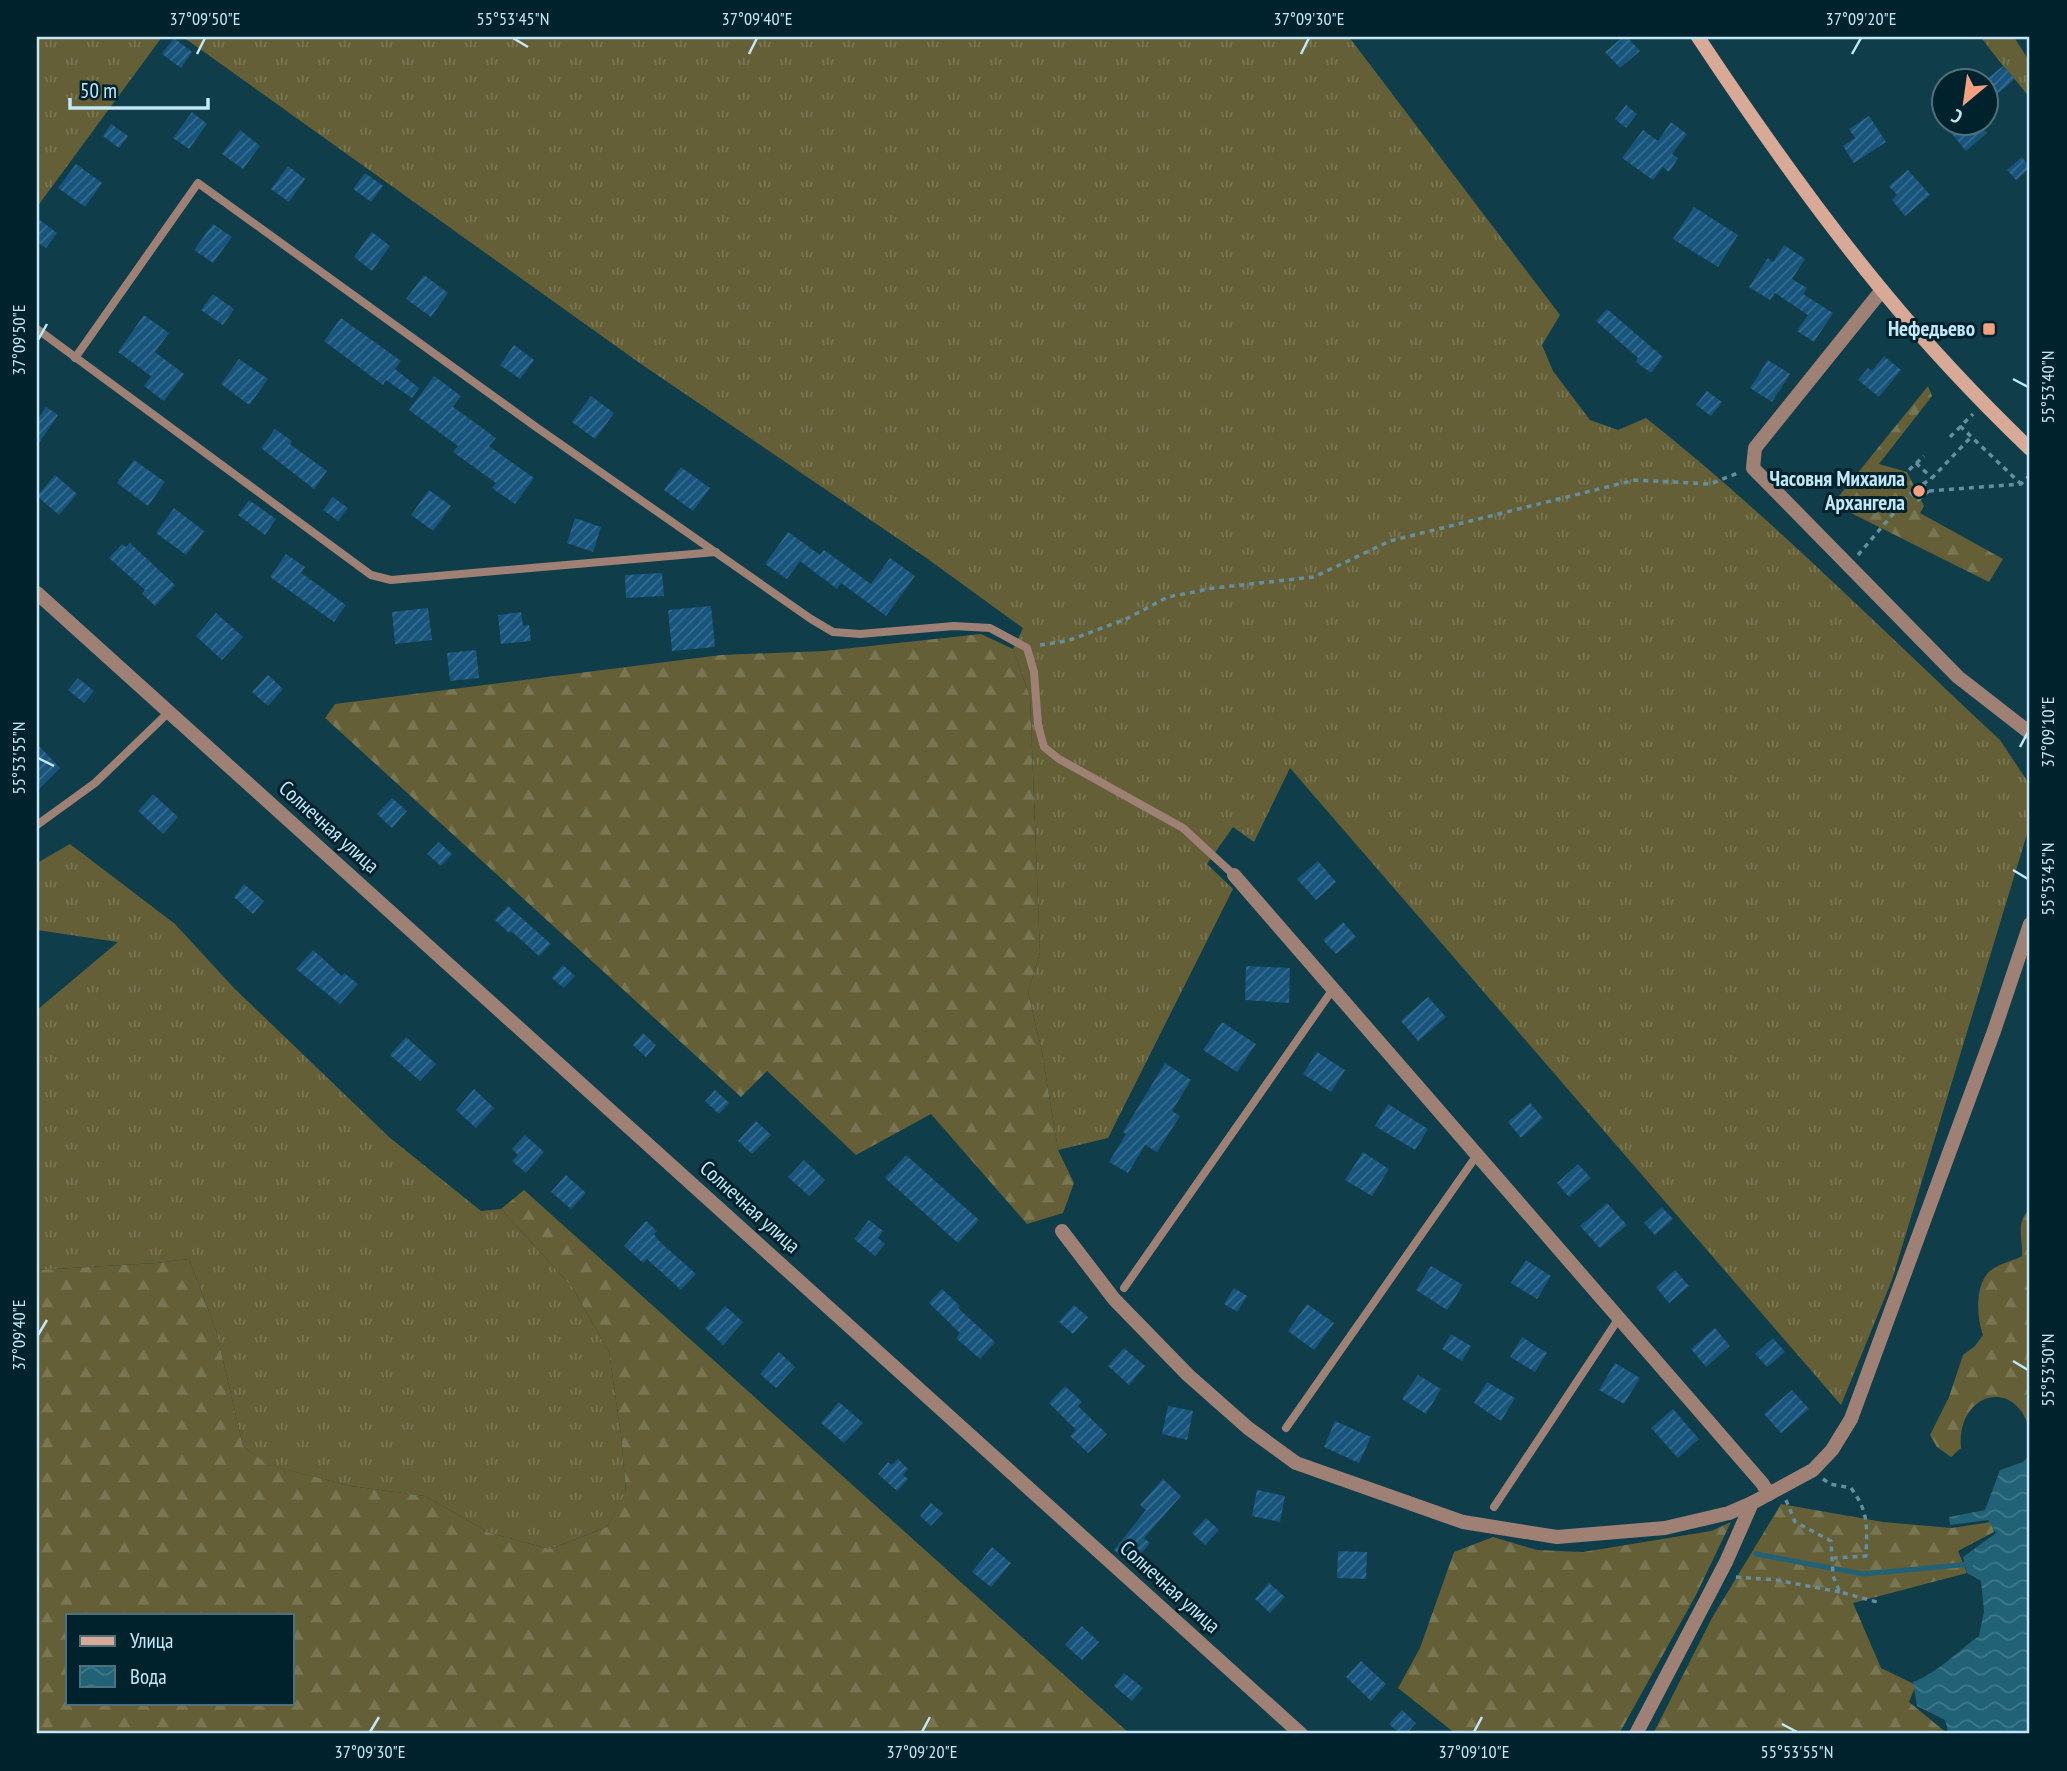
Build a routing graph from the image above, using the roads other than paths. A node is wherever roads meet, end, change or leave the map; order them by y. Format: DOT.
graph roads {
  1 [pos="1698,37"];
  2 [pos="1882,290"];
  3 [pos="37,329"];
  4 [pos="75,358"];
  5 [pos="2030,449"];
  6 [pos="716,552"];
  7 [pos="37,593"];
  8 [pos="169,712"];
  9 [pos="2030,733"];
  10 [pos="37,825"];
  11 [pos="1234,875"];
  12 [pos="2030,924"];
  13 [pos="1332,989"];
  14 [pos="1477,1155"];
  15 [pos="1062,1231"];
  16 [pos="1124,1288"];
  17 [pos="1619,1318"];
  18 [pos="1286,1428"];
  19 [pos="1775,1491"];
  20 [pos="1752,1503"];
  21 [pos="1494,1507"];
  22 [pos="1301,1734"];
  23 [pos="1636,1734"];
  1 -- 2 [label="street"];
  2 -- 5 [label="street"];
  2 -- 9 [label="street"];
  3 -- 4 [label="lane"];
  4 -- 6 [label="lane"];
  4 -- 6 [label="lane"];
  6 -- 11 [label="lane"];
  7 -- 8 [label="street, Солнечная улица"];
  8 -- 10 [label="lane"];
  8 -- 22 [label="street, Солнечная улица"];
  11 -- 13 [label="street"];
  12 -- 19 [label="street"];
  13 -- 14 [label="street"];
  13 -- 16 [label="lane"];
  14 -- 17 [label="street"];
  14 -- 18 [label="lane"];
  15 -- 20 [label="street"];
  17 -- 19 [label="street"];
  17 -- 21 [label="lane"];
  19 -- 20 [label="street"];
  20 -- 23 [label="street"];
}
